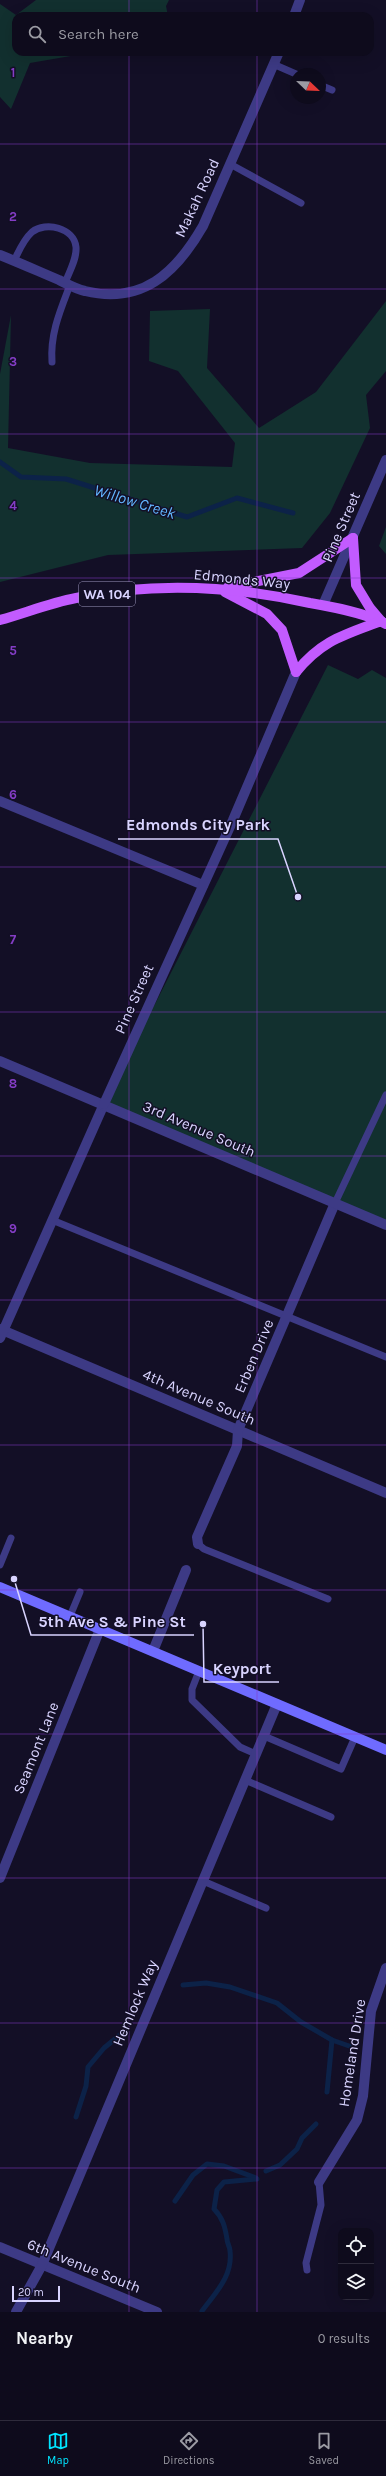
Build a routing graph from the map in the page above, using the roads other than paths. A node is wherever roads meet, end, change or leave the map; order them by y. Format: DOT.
graph roads {
  1 [pos="300,0"];
  2 [pos="296,12"];
  3 [pos="276,56"];
  4 [pos="273,64"];
  5 [pos="290,71"];
  6 [pos="326,88"];
  7 [pos="332,90"];
  8 [pos="230,164"];
  9 [pos="301,203"];
  10 [pos="0,255"];
  11 [pos="14,261"];
  12 [pos="68,284"];
  13 [pos="52,362"];
  14 [pos="386,460"];
  15 [pos="353,538"];
  16 [pos="218,588"];
  17 [pos="323,605"];
  18 [pos="0,620"];
  19 [pos="384,622"];
  20 [pos="296,672"];
  21 [pos="0,801"];
  22 [pos="203,885"];
  23 [pos="0,1061"];
  24 [pos="386,1095"];
  25 [pos="104,1104"];
  26 [pos="335,1203"];
  27 [pos="52,1220"];
  28 [pos="386,1225"];
  29 [pos="287,1316"];
  30 [pos="1,1333"];
  31 [pos="386,1357"];
  32 [pos="238,1430"];
  33 [pos="386,1493"];
  34 [pos="11,1538"];
  35 [pos="198,1544"];
  36 [pos="0,1565"];
  37 [pos="186,1570"];
  38 [pos="0,1587"];
  39 [pos="80,1592"];
  40 [pos="328,1599"];
  41 [pos="70,1616"];
  42 [pos="100,1629"];
  43 [pos="153,1651"];
  44 [pos="199,1671"];
  45 [pos="277,1704"];
  46 [pos="264,1736"];
  47 [pos="355,1737"];
  48 [pos="386,1750"];
  49 [pos="256,1754"];
  50 [pos="245,1780"];
  51 [pos="331,1817"];
  52 [pos="0,1878"];
  53 [pos="203,1881"];
  54 [pos="266,1908"];
  55 [pos="386,1968"];
  56 [pos="319,2182"];
  57 [pos="0,2247"];
  58 [pos="42,2265"];
  59 [pos="307,2270"];
  60 [pos="16,2312"];
  61 [pos="157,2312"];
  1 -- 2 [label="street"];
  3 -- 4 [label="street, Makah Road"];
  4 -- 5 [label="lane"];
  4 -- 8 [label="street, Makah Road"];
  6 -- 7 [label="lane"];
  8 -- 9 [label="lane"];
  8 -- 12 [label="street, Makah Road"];
  10 -- 11 [label="street, Makah Road"];
  11 -- 12 [label="street, Makah Road"];
  11 -- 12 [label="lane"];
  12 -- 13 [label="lane"];
  14 -- 15 [label="street, Pine Street"];
  15 -- 16 [label="main road"];
  15 -- 17 [label="street, Pine Street"];
  15 -- 19 [label="main road"];
  16 -- 17 [label="main road, Edmonds Way / WA 104"];
  16 -- 18 [label="main road, Edmonds Way / WA 104"];
  16 -- 20 [label="main road"];
  17 -- 19 [label="main road, Edmonds Way / WA 104"];
  19 -- 20 [label="main road"];
  20 -- 22 [label="street, Pine Street"];
  21 -- 22 [label="street"];
  22 -- 25 [label="street, Pine Street"];
  23 -- 25 [label="street, 3rd Avenue South"];
  24 -- 26 [label="lane"];
  25 -- 26 [label="street, 3rd Avenue South"];
  25 -- 27 [label="street, Pine Street"];
  26 -- 28 [label="street, 3rd Avenue South"];
  26 -- 29 [label="street, Erben Drive"];
  27 -- 29 [label="lane"];
  27 -- 30 [label="street, Pine Street"];
  29 -- 31 [label="lane"];
  29 -- 32 [label="street, Erben Drive"];
  30 -- 32 [label="street, 4th Avenue South"];
  32 -- 33 [label="street, 4th Avenue South"];
  32 -- 35 [label="street, Erben Drive"];
  34 -- 36 [label="lane"];
  35 -- 40 [label="lane"];
  37 -- 43 [label="street"];
  38 -- 41 [label="main road"];
  39 -- 41 [label="lane"];
  41 -- 42 [label="main road"];
  42 -- 43 [label="main road"];
  42 -- 52 [label="street, Seamont Lane"];
  43 -- 44 [label="main road"];
  44 -- 45 [label="main road"];
  44 -- 49 [label="lane"];
  45 -- 46 [label="street, Hemlock Way"];
  45 -- 47 [label="main road"];
  46 -- 47 [label="lane"];
  46 -- 49 [label="street, Hemlock Way"];
  47 -- 48 [label="main road"];
  49 -- 50 [label="street, Hemlock Way"];
  50 -- 51 [label="lane"];
  50 -- 53 [label="street, Hemlock Way"];
  53 -- 54 [label="lane"];
  53 -- 58 [label="street, Hemlock Way"];
  55 -- 56 [label="street, Homeland Drive"];
  56 -- 59 [label="lane"];
  57 -- 58 [label="street, 6th Avenue South"];
  58 -- 60 [label="street, Hemlock Way"];
  58 -- 61 [label="street, 6th Avenue South"];
}
